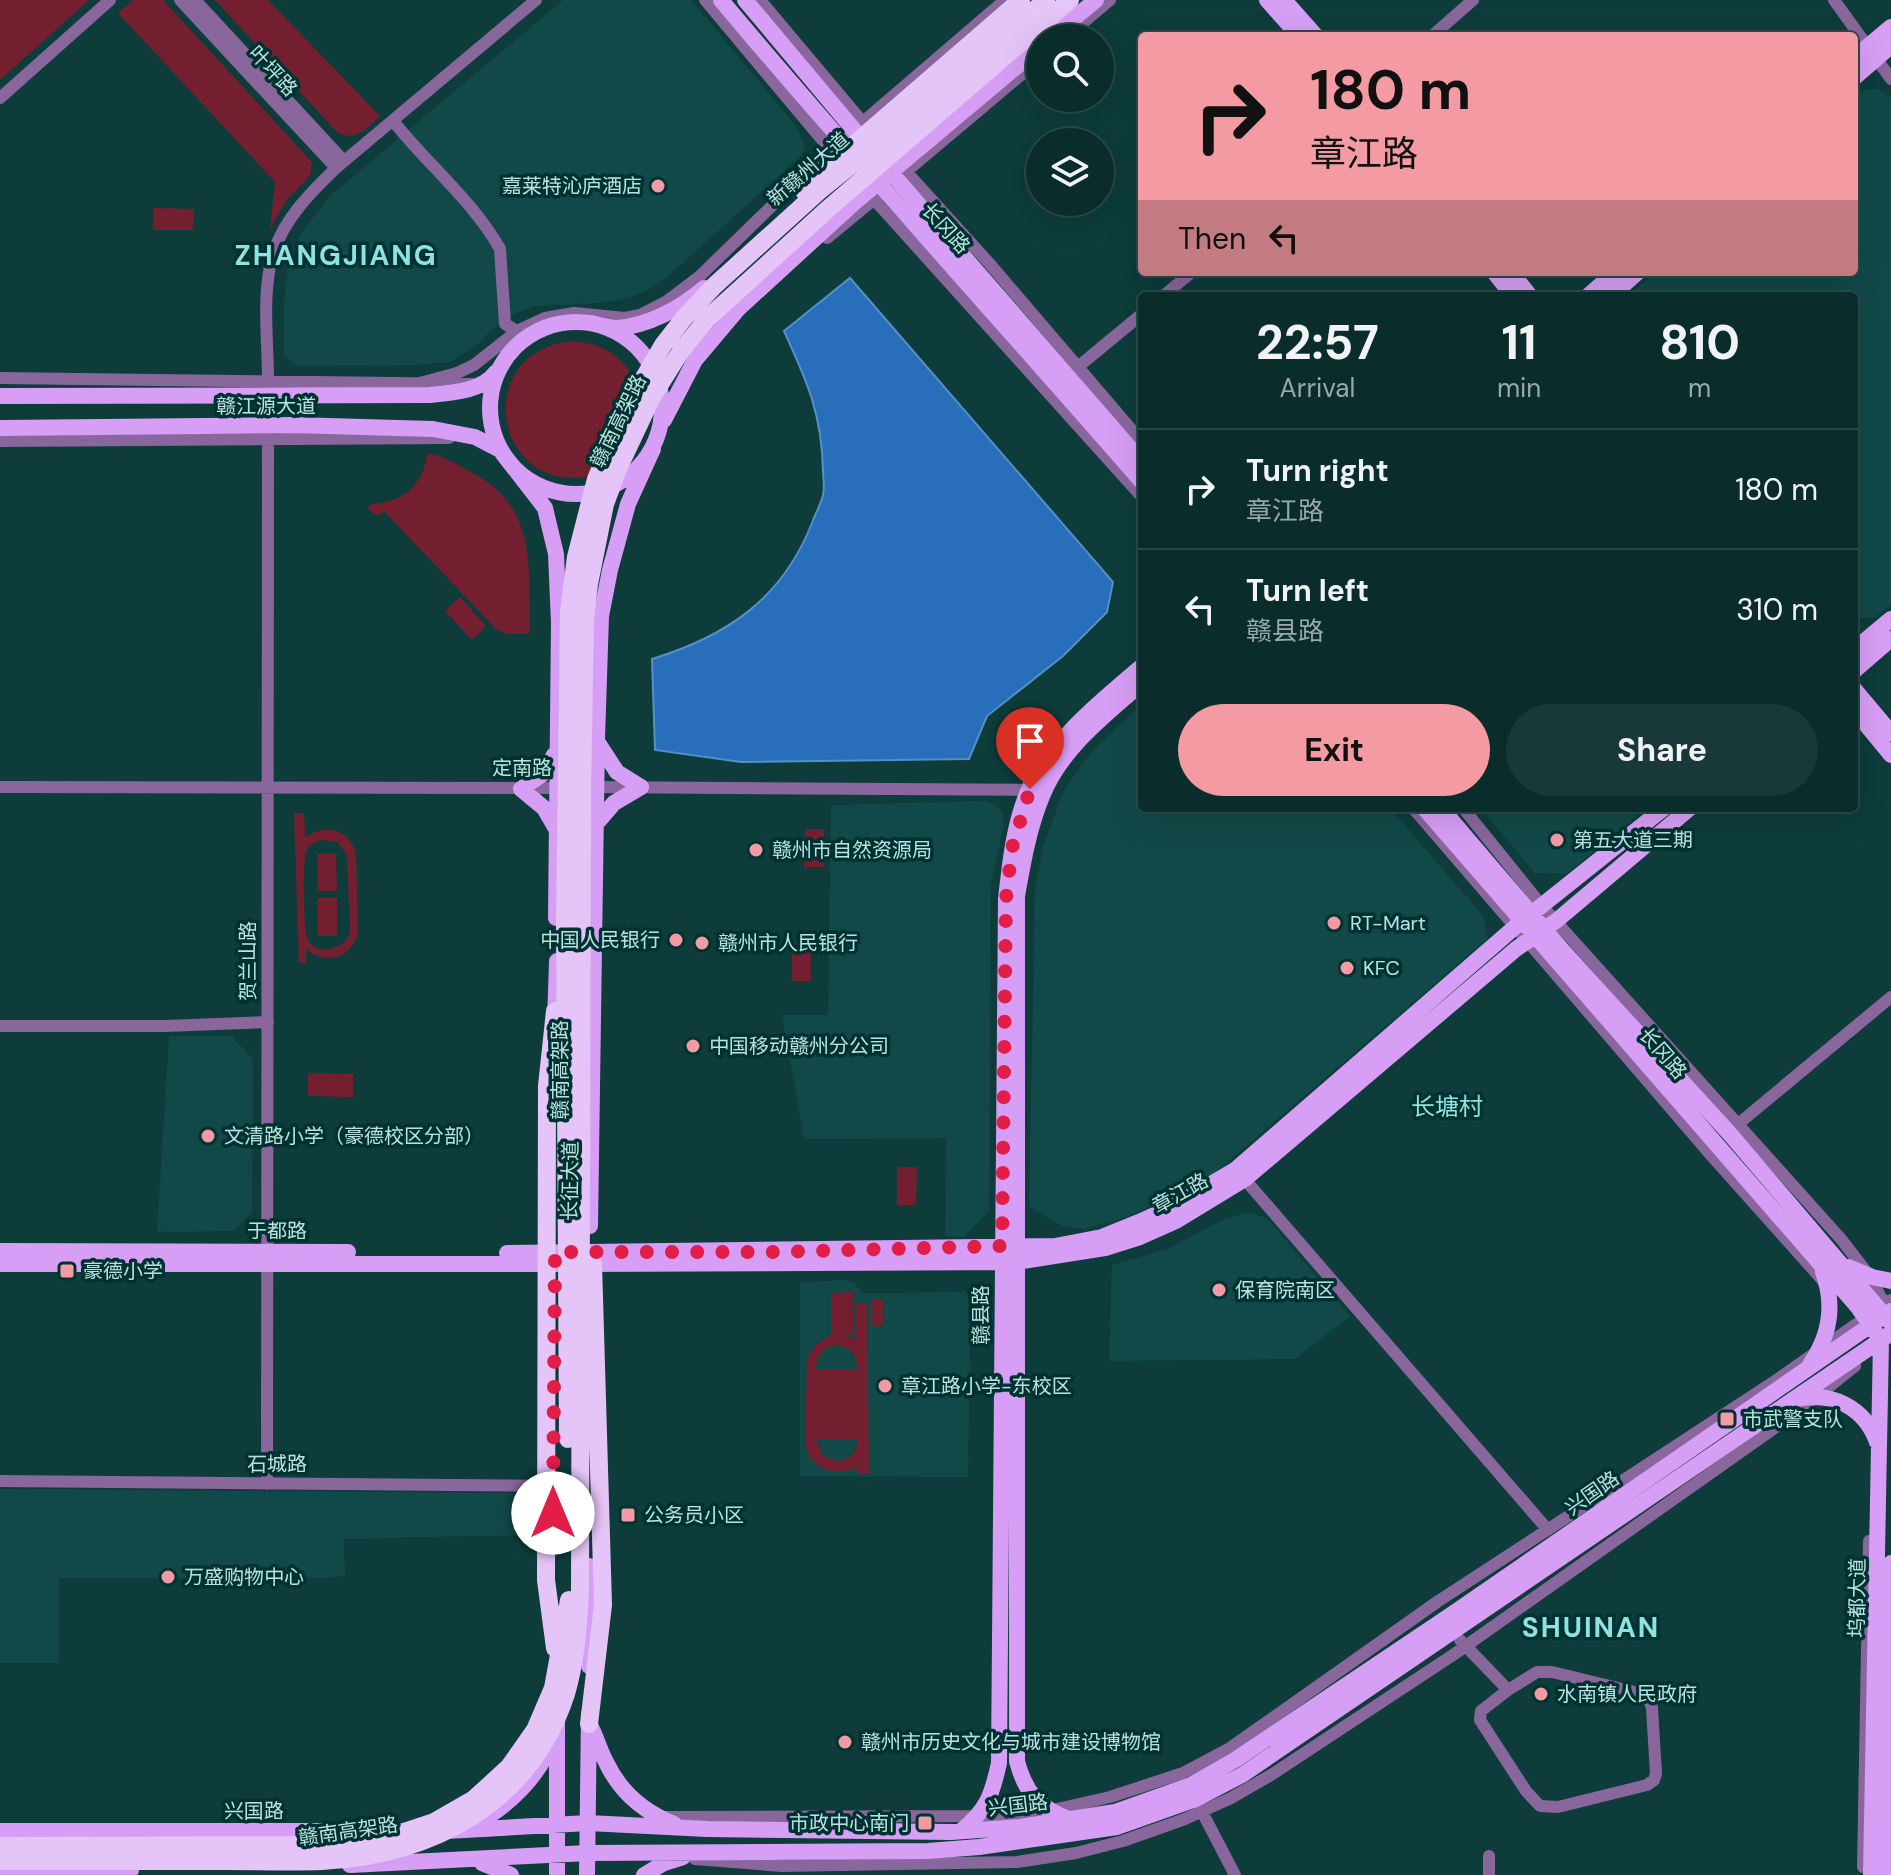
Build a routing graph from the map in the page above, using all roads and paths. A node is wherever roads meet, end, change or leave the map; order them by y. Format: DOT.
graph roads {
  1 [pos="110,0"];
  2 [pos="180,0"];
  3 [pos="195,0"];
  4 [pos="536,0"];
  5 [pos="705,0"];
  6 [pos="721,0"];
  7 [pos="745,0"];
  8 [pos="760,0"];
  9 [pos="1005,0"];
  10 [pos="1021,0"];
  11 [pos="1033,0"];
  12 [pos="1046,0"];
  13 [pos="1070,0"];
  14 [pos="1083,0"];
  15 [pos="1096,0"];
  16 [pos="1110,0"];
  17 [pos="1267,0"];
  18 [pos="1284,0"];
  19 [pos="1473,0"];
  20 [pos="1834,0"];
  21 [pos="1067,24"];
  22 [pos="1082,24"];
  23 [pos="1891,27"];
  24 [pos="1295,32"];
  25 [pos="1312,32"];
  26 [pos="1437,32"];
  27 [pos="1852,32"];
  28 [pos="1891,46"];
  29 [pos="1865,55"];
  30 [pos="1026,59"];
  31 [pos="1026,70"];
  32 [pos="1891,79"];
  33 [pos="0,98"];
  34 [pos="394,122"];
  35 [pos="847,136"];
  36 [pos="859,150"];
  37 [pos="340,164"];
  38 [pos="883,182"];
  39 [pos="1187,276"];
  40 [pos="1497,276"];
  41 [pos="1514,276"];
  42 [pos="1610,276"];
  43 [pos="1634,276"];
  44 [pos="714,286"];
  45 [pos="1168,292"];
  46 [pos="1510,292"];
  47 [pos="1527,292"];
  48 [pos="1592,292"];
  49 [pos="1616,292"];
  50 [pos="1138,317"];
  51 [pos="591,323"];
  52 [pos="522,334"];
  53 [pos="510,352"];
  54 [pos="1079,366"];
  55 [pos="0,378"];
  56 [pos="268,380"];
  57 [pos="420,383"];
  58 [pos="480,384"];
  59 [pos="0,396"];
  60 [pos="661,425"];
  61 [pos="0,428"];
  62 [pos="475,437"];
  63 [pos="1138,437"];
  64 [pos="268,438"];
  65 [pos="0,441"];
  66 [pos="653,449"];
  67 [pos="1138,458"];
  68 [pos="512,465"];
  69 [pos="1138,477"];
  70 [pos="1138,492"];
  71 [pos="1891,619"];
  72 [pos="1891,639"];
  73 [pos="1858,647"];
  74 [pos="1858,668"];
  75 [pos="1138,669"];
  76 [pos="1138,686"];
  77 [pos="1858,694"];
  78 [pos="1858,715"];
  79 [pos="1891,733"];
  80 [pos="597,739"];
  81 [pos="557,741"];
  82 [pos="1891,755"];
  83 [pos="596,786"];
  84 [pos="0,787"];
  85 [pos="269,787"];
  86 [pos="641,787"];
  87 [pos="521,789"];
  88 [pos="556,789"];
  89 [pos="1036,790"];
  90 [pos="1417,812"];
  91 [pos="1428,812"];
  92 [pos="1444,812"];
  93 [pos="1465,812"];
  94 [pos="1659,812"];
  95 [pos="1685,812"];
  96 [pos="596,824"];
  97 [pos="556,829"];
  98 [pos="1528,917"];
  99 [pos="565,920"];
  100 [pos="1541,932"];
  101 [pos="1891,997"];
  102 [pos="268,1022"];
  103 [pos="0,1026"];
  104 [pos="582,1060"];
  105 [pos="1737,1125"];
  106 [pos="1240,1175"];
  107 [pos="0,1251"];
  108 [pos="1009,1254"];
  109 [pos="267,1257"];
  110 [pos="589,1257"];
  111 [pos="555,1258"];
  112 [pos="1840,1262"];
  113 [pos="1819,1263"];
  114 [pos="0,1264"];
  115 [pos="1868,1274"];
  116 [pos="1891,1281"];
  117 [pos="1828,1287"];
  118 [pos="1881,1315"];
  119 [pos="1883,1342"];
  120 [pos="1821,1348"];
  121 [pos="1805,1370"];
  122 [pos="1816,1397"];
  123 [pos="1788,1403"];
  124 [pos="1873,1432"];
  125 [pos="1880,1453"];
  126 [pos="0,1481"];
  127 [pos="267,1484"];
  128 [pos="553,1486"];
  129 [pos="1548,1530"];
  130 [pos="1891,1563"];
  131 [pos="1452,1632"];
  132 [pos="1465,1646"];
  133 [pos="555,1648"];
  134 [pos="1508,1690"];
  135 [pos="589,1724"];
  136 [pos="557,1727"];
  137 [pos="1199,1806"];
  138 [pos="1048,1811"];
  139 [pos="980,1816"];
  140 [pos="658,1817"];
  141 [pos="1069,1819"];
  142 [pos="558,1823"];
  143 [pos="588,1823"];
  144 [pos="707,1829"];
  145 [pos="0,1831"];
  146 [pos="461,1831"];
  147 [pos="961,1831"];
  148 [pos="0,1846"];
  149 [pos="708,1851"];
  150 [pos="588,1853"];
  151 [pos="557,1855"];
  152 [pos="1489,1856"];
  153 [pos="679,1858"];
  154 [pos="1034,1859"];
  155 [pos="448,1860"];
  156 [pos="0,1861"];
  157 [pos="988,1863"];
  158 [pos="0,1872"];
  159 [pos="511,1875"];
  160 [pos="557,1875"];
  161 [pos="587,1875"];
  162 [pos="644,1875"];
  163 [pos="1011,1875"];
  164 [pos="1018,1875"];
  165 [pos="1235,1875"];
  166 [pos="1489,1875"];
  167 [pos="1863,1875"];
  168 [pos="1871,1875"];
  169 [pos="1883,1875"];
  1 -- 33 [label="street"];
  2 -- 37 [label="street, 叶坪路"];
  3 -- 37 [label="street, 叶坪路"];
  4 -- 34 [label="street"];
  5 -- 35 [label="street"];
  6 -- 35 [label="main road, 长冈路"];
  7 -- 35 [label="main road, 长冈路"];
  8 -- 35 [label="street"];
  9 -- 35 [label="street"];
  10 -- 44 [label="highway"];
  11 -- 36 [label="main road, 新赣州大道"];
  12 -- 44 [label="highway, 赣南高架路"];
  13 -- 38 [label="highway, 赣南高架路"];
  14 -- 38 [label="highway"];
  15 -- 21 [label="main road"];
  16 -- 22 [label="street"];
  17 -- 24 [label="main road"];
  18 -- 25 [label="main road"];
  19 -- 26 [label="street"];
  20 -- 27 [label="street"];
  23 -- 29 [label="main road"];
  28 -- 29 [label="main road"];
  29 -- 32 [label="street"];
  30 -- 38 [label="main road"];
  31 -- 38 [label="street"];
  34 -- 37 [label="street"];
  34 -- 52 [label="street"];
  35 -- 36 [label="main road, 长冈路"];
  35 -- 36 [label="street"];
  35 -- 52 [label="street"];
  36 -- 38 [label="main road, 长冈路"];
  36 -- 38 [label="street"];
  36 -- 51 [label="main road, 新赣州大道"];
  37 -- 56 [label="street"];
  38 -- 54 [label="street"];
  38 -- 60 [label="main road"];
  38 -- 67 [label="main road, 长冈路"];
  38 -- 69 [label="main road, 长冈路"];
  38 -- 70 [label="street"];
  38 -- 104 [label="highway, 赣南高架路"];
  39 -- 45 [label="street"];
  40 -- 46 [label="main road"];
  41 -- 47 [label="main road"];
  42 -- 48 [label="main road"];
  43 -- 49 [label="main road"];
  44 -- 99 [label="highway, 赣南高架路"];
  50 -- 54 [label="street"];
  51 -- 52 [label="main road"];
  51 -- 60 [label="main road"];
  52 -- 53 [label="main road"];
  52 -- 57 [label="street"];
  53 -- 58 [label="main road"];
  53 -- 68 [label="main road"];
  54 -- 63 [label="street"];
  55 -- 56 [label="street"];
  56 -- 57 [label="street"];
  57 -- 58 [label="street"];
  58 -- 59 [label="main road, 赣江源大道"];
  60 -- 66 [label="main road"];
  61 -- 62 [label="main road, 赣江源大道"];
  62 -- 64 [label="street"];
  62 -- 68 [label="main road, 赣江源大道"];
  64 -- 65 [label="street"];
  64 -- 85 [label="street, 贺兰山路"];
  66 -- 68 [label="main road"];
  66 -- 80 [label="main road, 长征大道"];
  68 -- 81 [label="main road, 长征大道"];
  71 -- 73 [label="main road"];
  72 -- 74 [label="main road"];
  75 -- 89 [label="main road"];
  76 -- 89 [label="main road"];
  77 -- 79 [label="main road"];
  78 -- 82 [label="main road"];
  80 -- 83 [label="main road, 长征大道"];
  80 -- 86 [label="main road"];
  81 -- 87 [label="main road"];
  81 -- 88 [label="main road, 长征大道"];
  83 -- 86 [label="street, 定南路"];
  83 -- 88 [label="street, 定南路"];
  83 -- 96 [label="main road, 长征大道"];
  84 -- 85 [label="street, 定南路"];
  85 -- 87 [label="street, 定南路"];
  85 -- 102 [label="street, 贺兰山路"];
  86 -- 89 [label="street, 定南路"];
  86 -- 96 [label="main road"];
  87 -- 88 [label="street, 定南路"];
  87 -- 97 [label="main road"];
  88 -- 97 [label="main road, 长征大道"];
  89 -- 108 [label="main road, 赣县路"];
  90 -- 98 [label="street"];
  91 -- 98 [label="main road, 长冈路"];
  92 -- 98 [label="main road, 长冈路"];
  93 -- 98 [label="street"];
  94 -- 98 [label="main road, 章江路"];
  95 -- 100 [label="main road, 章江路"];
  96 -- 110 [label="main road, 长征大道"];
  97 -- 111 [label="main road, 长征大道"];
  98 -- 100 [label="main road, 长冈路"];
  98 -- 100 [label="street"];
  98 -- 106 [label="main road, 章江路"];
  99 -- 133 [label="highway"];
  99 -- 148 [label="highway, 赣南高架路"];
  100 -- 105 [label="street"];
  100 -- 106 [label="main road, 章江路"];
  100 -- 112 [label="main road, 长冈路"];
  100 -- 113 [label="main road, 长冈路"];
  100 -- 117 [label="street"];
  101 -- 105 [label="street"];
  102 -- 103 [label="street"];
  102 -- 109 [label="street, 贺兰山路"];
  104 -- 135 [label="highway"];
  104 -- 156 [label="highway, 赣南高架路"];
  105 -- 115 [label="street"];
  106 -- 108 [label="main road, 章江路"];
  106 -- 129 [label="street"];
  107 -- 109 [label="main road, 于都路"];
  108 -- 110 [label="main road, 章江路"];
  108 -- 138 [label="main road, 赣县路"];
  108 -- 139 [label="main road, 赣县路"];
  109 -- 111 [label="main road, 于都路"];
  109 -- 114 [label="main road, 于都路"];
  109 -- 127 [label="street, 贺兰山路"];
  110 -- 111 [label="main road, 章江路"];
  110 -- 135 [label="main road, 长征大道"];
  111 -- 128 [label="main road, 长征大道"];
  112 -- 115 [label="main road"];
  112 -- 118 [label="main road, 长冈路"];
  113 -- 117 [label="main road"];
  113 -- 118 [label="main road, 长冈路"];
  115 -- 116 [label="main road"];
  115 -- 118 [label="street"];
  117 -- 118 [label="street"];
  117 -- 120 [label="main road"];
  118 -- 119 [label="main road, 坞都大道"];
  118 -- 120 [label="street"];
  118 -- 121 [label="main road, 兴国路"];
  119 -- 122 [label="street"];
  119 -- 123 [label="main road, 兴国路"];
  119 -- 124 [label="street"];
  119 -- 125 [label="main road, 坞都大道"];
  120 -- 121 [label="main road"];
  120 -- 129 [label="street"];
  121 -- 141 [label="main road, 兴国路"];
  122 -- 123 [label="main road"];
  122 -- 124 [label="main road"];
  122 -- 132 [label="street"];
  123 -- 131 [label="main road, 兴国路"];
  124 -- 125 [label="main road"];
  124 -- 167 [label="street"];
  125 -- 168 [label="main road, 坞都大道"];
  126 -- 127 [label="street, 石城路"];
  127 -- 128 [label="street, 石城路"];
  128 -- 133 [label="main road, 长征大道"];
  129 -- 138 [label="street"];
  130 -- 169 [label="main road, 坞都大道"];
  131 -- 132 [label="street"];
  131 -- 137 [label="main road, 兴国路"];
  132 -- 134 [label="street"];
  132 -- 137 [label="street"];
  133 -- 136 [label="main road, 长征大道"];
  134 -- 134 [label="street"];
  135 -- 140 [label="main road"];
  135 -- 143 [label="main road, 长征大道"];
  136 -- 142 [label="main road, 长征大道"];
  136 -- 146 [label="main road"];
  137 -- 149 [label="main road, 兴国路"];
  137 -- 154 [label="street"];
  137 -- 165 [label="street"];
  138 -- 139 [label="street"];
  138 -- 141 [label="main road, 赣县路"];
  139 -- 140 [label="street"];
  139 -- 147 [label="main road, 赣县路"];
  140 -- 143 [label="street"];
  140 -- 144 [label="main road"];
  141 -- 147 [label="main road, 兴国路"];
  142 -- 143 [label="main road, 兴国路"];
  142 -- 146 [label="main road, 兴国路"];
  142 -- 151 [label="main road, 长征大道"];
  143 -- 144 [label="main road, 兴国路"];
  143 -- 150 [label="main road, 长征大道"];
  144 -- 147 [label="main road, 兴国路"];
  145 -- 146 [label="main road, 兴国路"];
  149 -- 150 [label="main road, 兴国路"];
  149 -- 153 [label="main road"];
  150 -- 151 [label="main road, 兴国路"];
  150 -- 153 [label="street"];
  150 -- 161 [label="main road, 长征大道"];
  151 -- 155 [label="main road, 兴国路"];
  151 -- 160 [label="main road, 长征大道"];
  152 -- 166 [label="street"];
  153 -- 157 [label="street"];
  153 -- 162 [label="main road"];
  154 -- 157 [label="street"];
  154 -- 164 [label="street"];
  155 -- 158 [label="main road, 兴国路"];
  155 -- 159 [label="main road"];
  157 -- 163 [label="street"];
}
